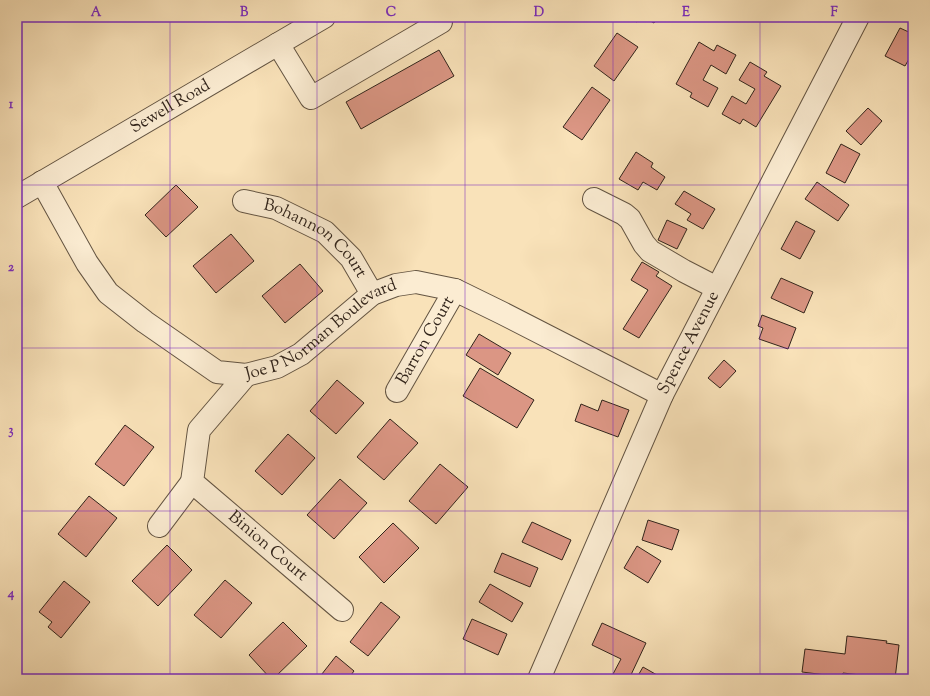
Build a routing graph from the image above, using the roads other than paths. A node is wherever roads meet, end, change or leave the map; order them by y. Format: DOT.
graph roads {
  1 [pos="324,17"];
  2 [pos="438,17"];
  3 [pos="858,17"];
  4 [pos="278,44"];
  5 [pos="42,182"];
  6 [pos="17,197"];
  7 [pos="594,198"];
  8 [pos="244,201"];
  9 [pos="718,288"];
  10 [pos="455,290"];
  11 [pos="372,294"];
  12 [pos="246,375"];
  13 [pos="397,391"];
  14 [pos="662,395"];
  15 [pos="192,482"];
  16 [pos="158,526"];
  17 [pos="342,610"];
  18 [pos="539,679"];
  1 -- 4 [label="street, Sewell Road"];
  2 -- 4 [label="street"];
  3 -- 9 [label="street, Spence Avenue"];
  4 -- 5 [label="street, Sewell Road"];
  5 -- 6 [label="street, Sewell Road"];
  5 -- 12 [label="street, Joe P Norman Boulevard"];
  7 -- 9 [label="street"];
  8 -- 11 [label="street, Bohannon Court"];
  9 -- 14 [label="street, Spence Avenue"];
  10 -- 11 [label="street, Joe P Norman Boulevard"];
  10 -- 13 [label="street, Barron Court"];
  10 -- 14 [label="street, Joe P Norman Boulevard"];
  11 -- 12 [label="street, Joe P Norman Boulevard"];
  12 -- 15 [label="street"];
  14 -- 18 [label="street, Spence Avenue"];
  15 -- 16 [label="street"];
  15 -- 17 [label="street, Binion Court"];
}
